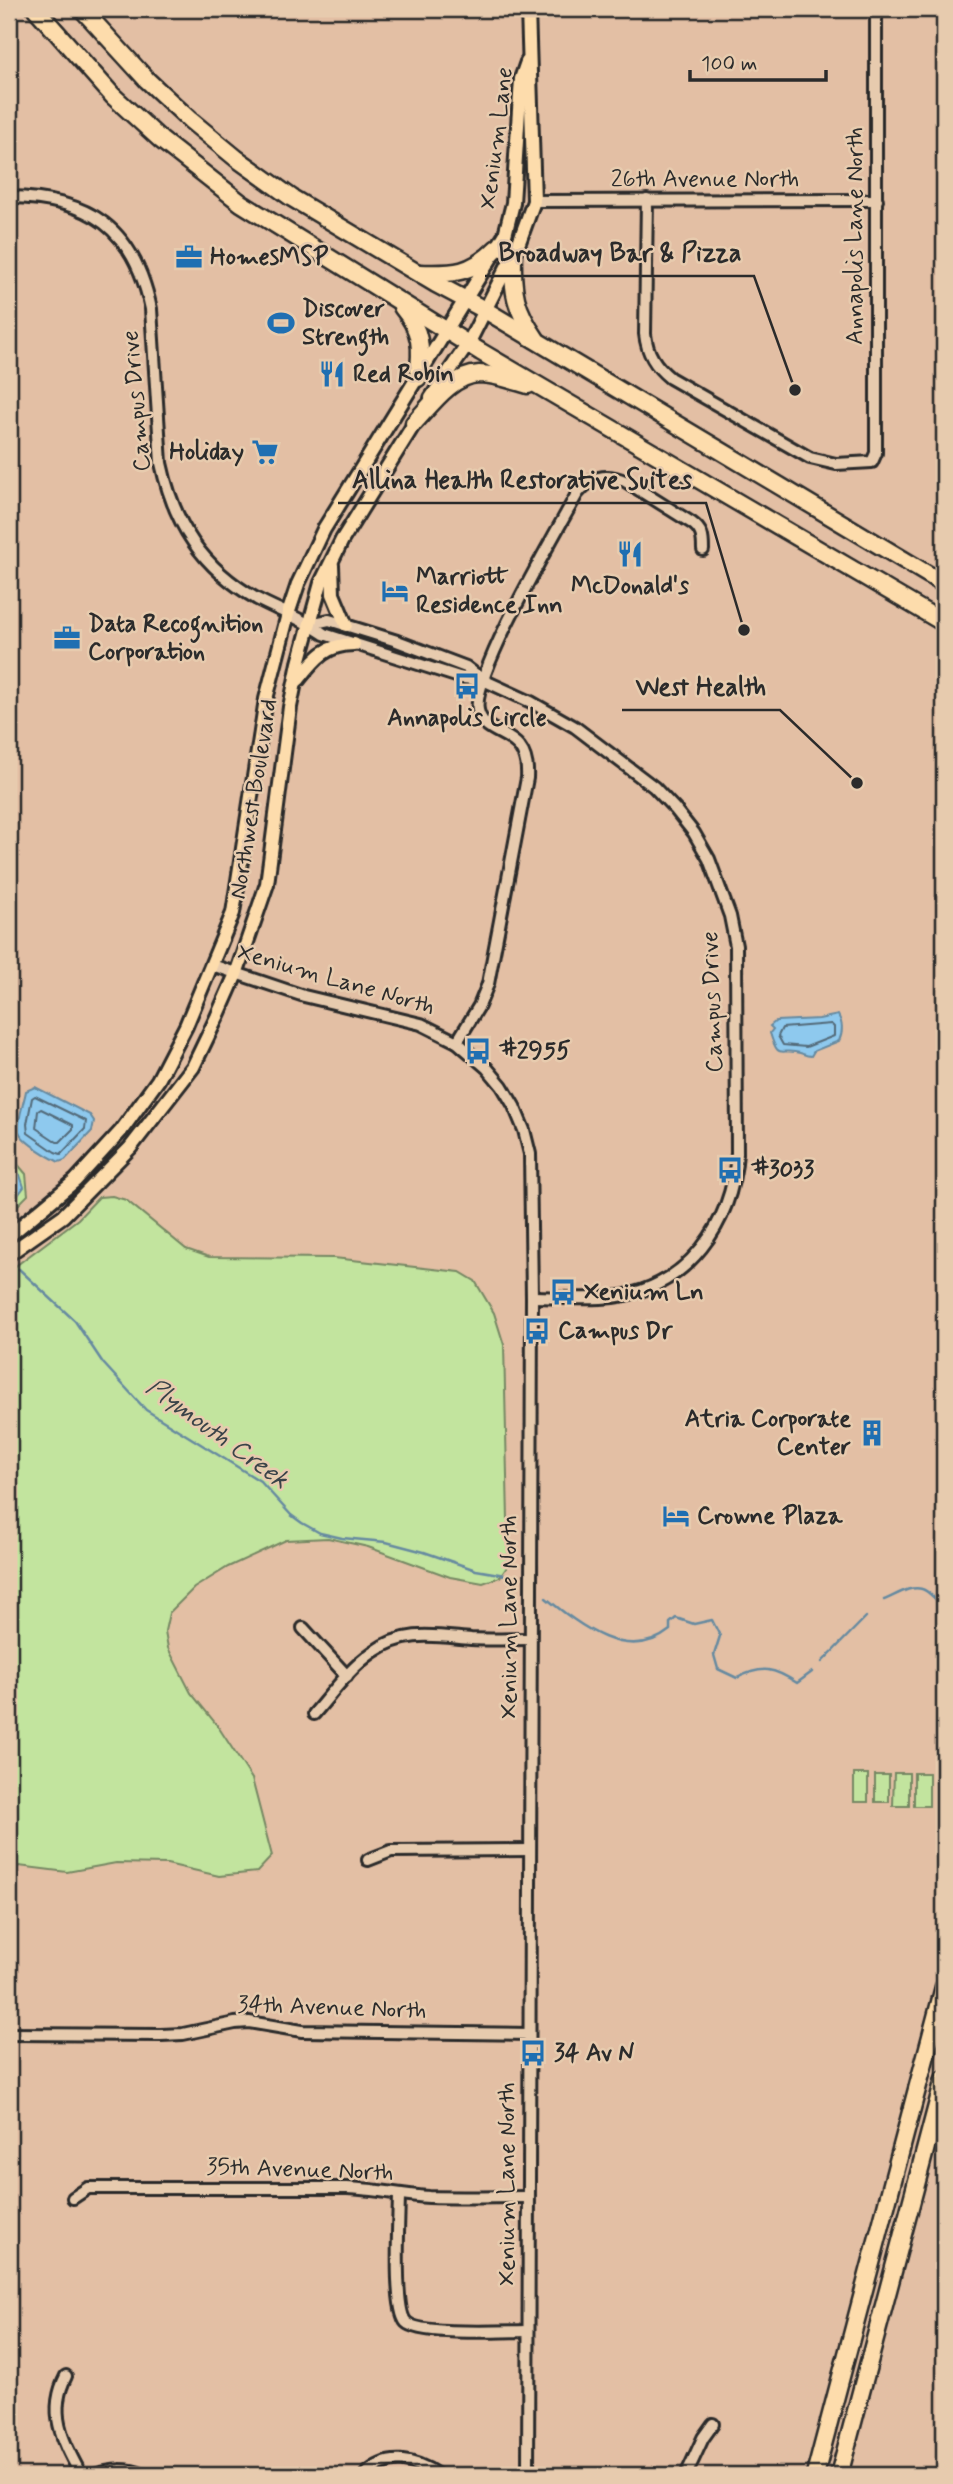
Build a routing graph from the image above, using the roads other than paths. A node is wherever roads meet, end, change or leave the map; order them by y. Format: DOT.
graph roads {
  1 [pos="36,9"];
  2 [pos="82,9"];
  3 [pos="528,9"];
  4 [pos="876,9"];
  5 [pos="529,55"];
  6 [pos="9,197"];
  7 [pos="647,200"];
  8 [pos="877,200"];
  9 [pos="534,201"];
  10 [pos="497,248"];
  11 [pos="513,255"];
  12 [pos="417,272"];
  13 [pos="396,299"];
  14 [pos="466,300"];
  15 [pos="485,310"];
  16 [pos="447,331"];
  17 [pos="468,344"];
  18 [pos="539,344"];
  19 [pos="418,378"];
  20 [pos="547,391"];
  21 [pos="414,423"];
  22 [pos="703,550"];
  23 [pos="332,561"];
  24 [pos="944,584"];
  25 [pos="288,614"];
  26 [pos="944,623"];
  27 [pos="310,624"];
  28 [pos="346,625"];
  29 [pos="354,644"];
  30 [pos="483,680"];
  31 [pos="295,682"];
  32 [pos="212,965"];
  33 [pos="236,974"];
  34 [pos="457,1042"];
  35 [pos="9,1236"];
  36 [pos="9,1254"];
  37 [pos="532,1297"];
  38 [pos="303,1628"];
  39 [pos="530,1639"];
  40 [pos="347,1676"];
  41 [pos="314,1714"];
  42 [pos="530,1850"];
  43 [pos="368,1860"];
  44 [pos="944,1987"];
  45 [pos="9,2034"];
  46 [pos="529,2034"];
  47 [pos="944,2079"];
  48 [pos="399,2194"];
  49 [pos="528,2197"];
  50 [pos="73,2198"];
  51 [pos="528,2331"];
  52 [pos="66,2376"];
  53 [pos="713,2424"];
  54 [pos="81,2475"];
  55 [pos="94,2475"];
  56 [pos="144,2475"];
  57 [pos="365,2475"];
  58 [pos="439,2475"];
  59 [pos="528,2475"];
  60 [pos="687,2475"];
  61 [pos="815,2475"];
  62 [pos="839,2475"];
  1 -- 13 [label="highway"];
  2 -- 12 [label="highway"];
  3 -- 5 [label="main road, Xenium Lane"];
  4 -- 8 [label="street, Annapolis Lane North"];
  5 -- 9 [label="main road, Xenium Lane"];
  5 -- 10 [label="main road, Xenium Lane"];
  6 -- 25 [label="street, Campus Drive"];
  7 -- 8 [label="street, 26th Avenue North"];
  7 -- 8 [label="street, Annapolis Lane North"];
  7 -- 9 [label="street, 26th Avenue North"];
  9 -- 11 [label="main road, Xenium Lane"];
  10 -- 12 [label="highway"];
  10 -- 14 [label="main road, Xenium Lane"];
  11 -- 15 [label="main road, Xenium Lane"];
  11 -- 18 [label="highway"];
  12 -- 14 [label="highway"];
  13 -- 16 [label="highway"];
  13 -- 19 [label="highway"];
  14 -- 15 [label="highway"];
  14 -- 16 [label="main road, Northwest Boulevard"];
  15 -- 17 [label="main road, Northwest Boulevard"];
  15 -- 18 [label="highway"];
  16 -- 17 [label="highway"];
  16 -- 19 [label="main road, Northwest Boulevard"];
  17 -- 20 [label="highway"];
  17 -- 21 [label="main road, Northwest Boulevard"];
  18 -- 24 [label="highway"];
  19 -- 25 [label="main road, Northwest Boulevard"];
  20 -- 21 [label="highway"];
  20 -- 26 [label="highway"];
  21 -- 23 [label="main road, Northwest Boulevard"];
  22 -- 30 [label="street"];
  23 -- 27 [label="main road, Northwest Boulevard"];
  23 -- 28 [label="main road"];
  25 -- 27 [label="street, Campus Drive"];
  25 -- 32 [label="main road, Northwest Boulevard"];
  27 -- 28 [label="street, Campus Drive"];
  27 -- 29 [label="street, Campus Drive"];
  27 -- 31 [label="main road, Northwest Boulevard"];
  28 -- 30 [label="street, Campus Drive"];
  29 -- 30 [label="street, Campus Drive"];
  29 -- 31 [label="main road"];
  30 -- 34 [label="street"];
  30 -- 37 [label="street, Campus Drive"];
  31 -- 33 [label="main road, Northwest Boulevard"];
  32 -- 33 [label="street, Xenium Lane North"];
  32 -- 35 [label="main road, Northwest Boulevard"];
  33 -- 34 [label="street, Xenium Lane North"];
  33 -- 36 [label="main road, Northwest Boulevard"];
  34 -- 37 [label="street, Xenium Lane North"];
  37 -- 39 [label="street, Xenium Lane North"];
  38 -- 40 [label="street"];
  39 -- 40 [label="street"];
  39 -- 42 [label="street, Xenium Lane North"];
  40 -- 41 [label="street"];
  42 -- 43 [label="street"];
  42 -- 46 [label="street, Xenium Lane North"];
  44 -- 61 [label="highway"];
  45 -- 46 [label="street, 34th Avenue North"];
  46 -- 49 [label="street, Xenium Lane North"];
  47 -- 62 [label="highway"];
  48 -- 49 [label="street, 35th Avenue North"];
  48 -- 50 [label="street, 35th Avenue North"];
  48 -- 51 [label="street"];
  49 -- 51 [label="street, Xenium Lane North"];
  51 -- 59 [label="street, Xenium Lane North"];
  52 -- 54 [label="street"];
  53 -- 60 [label="street"];
  55 -- 56 [label="street"];
  57 -- 58 [label="street"];
}
